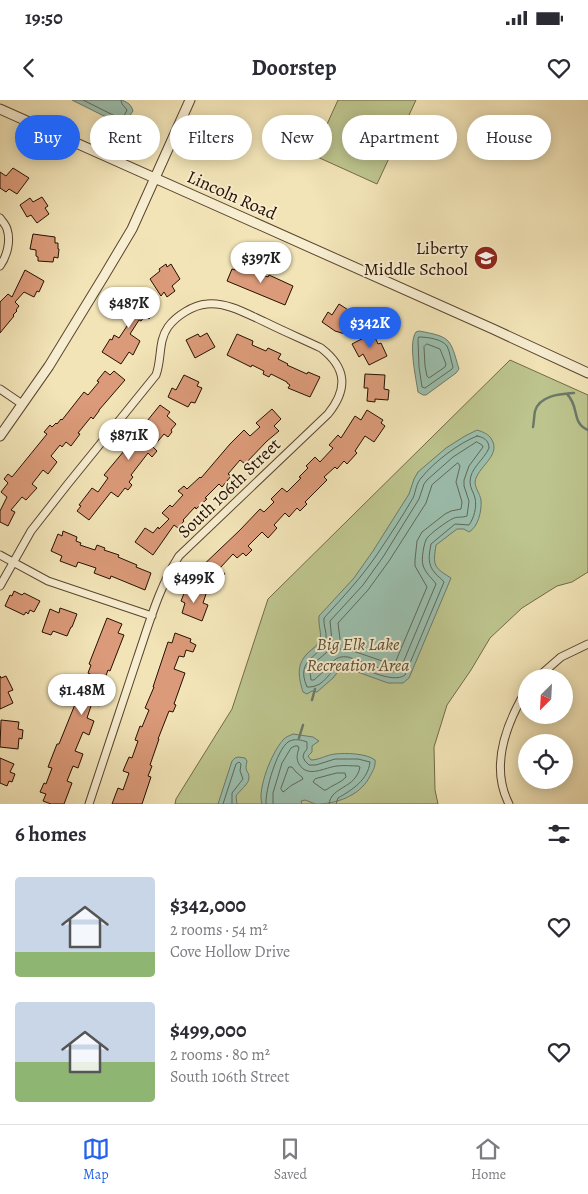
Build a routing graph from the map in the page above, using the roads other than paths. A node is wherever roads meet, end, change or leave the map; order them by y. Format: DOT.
graph roads {
  1 [pos="190,100"];
  2 [pos="0,109"];
  3 [pos="155,178"];
  4 [pos="0,218"];
  5 [pos="0,266"];
  6 [pos="588,373"];
  7 [pos="0,389"];
  8 [pos="22,404"];
  9 [pos="0,436"];
  10 [pos="0,555"];
  11 [pos="14,562"];
  12 [pos="0,586"];
  13 [pos="152,616"];
  14 [pos="588,644"];
  15 [pos="547,669"];
  16 [pos="518,706"];
  17 [pos="89,804"];
  18 [pos="509,804"];
  1 -- 3 [label="street"];
  2 -- 3 [label="street, Lincoln Road"];
  3 -- 6 [label="street, Lincoln Road"];
  3 -- 8 [label="street"];
  4 -- 5 [label="street"];
  7 -- 8 [label="street"];
  8 -- 9 [label="street"];
  10 -- 11 [label="street"];
  11 -- 12 [label="street"];
  11 -- 13 [label="street"];
  11 -- 13 [label="street, South 106th Street"];
  13 -- 17 [label="street, South 106th Street"];
  14 -- 15 [label="street"];
  16 -- 18 [label="street"];
}
